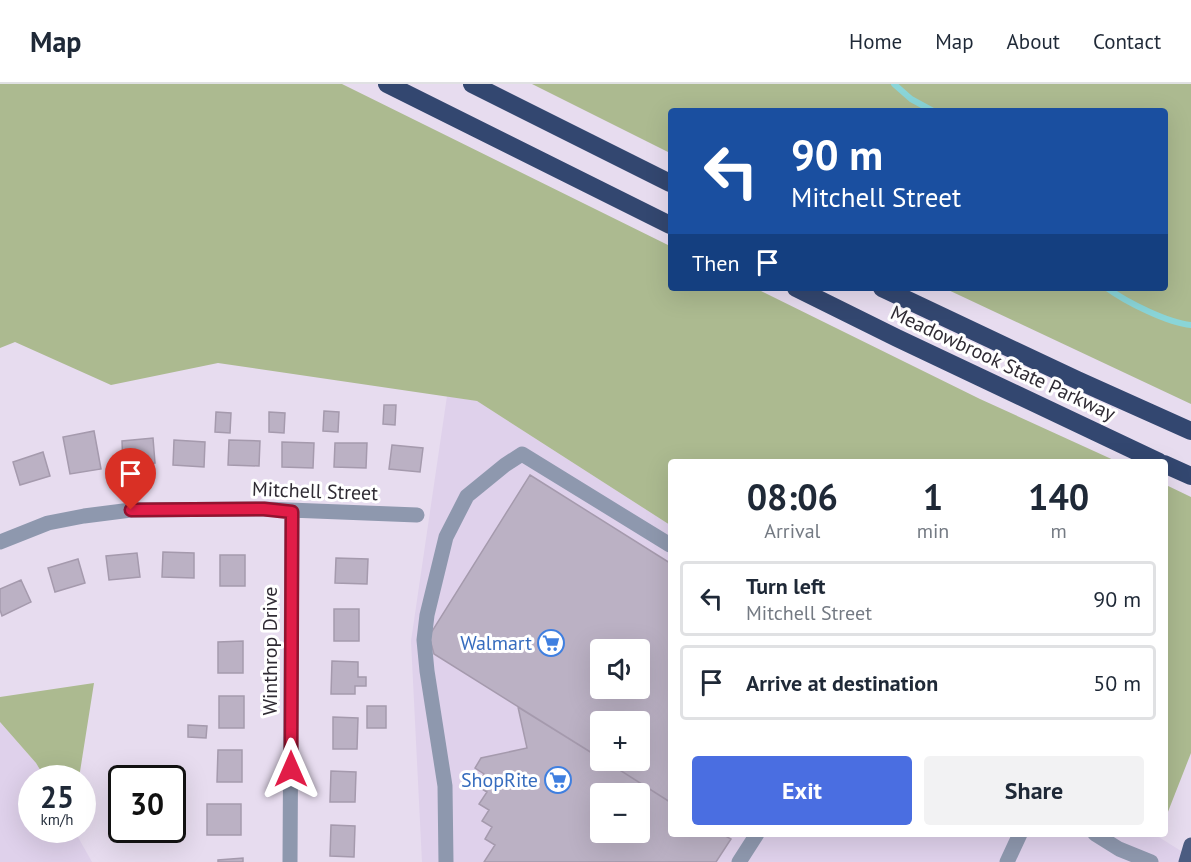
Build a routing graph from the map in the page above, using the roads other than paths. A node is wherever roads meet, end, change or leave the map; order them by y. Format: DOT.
graph roads {
  1 [pos="387,84"];
  2 [pos="472,84"];
  3 [pos="668,182"];
  4 [pos="668,224"];
  5 [pos="802,291"];
  6 [pos="888,291"];
  7 [pos="1191,431"];
  8 [pos="1153,459"];
  9 [pos="1168,466"];
  10 [pos="1191,476"];
  11 [pos="292,512"];
  12 [pos="417,515"];
  13 [pos="0,542"];
  14 [pos="668,544"];
  15 [pos="755,837"];
  16 [pos="1019,837"];
  17 [pos="1100,837"];
  18 [pos="1191,845"];
  19 [pos="1191,854"];
  20 [pos="290,862"];
  21 [pos="446,862"];
  22 [pos="739,862"];
  23 [pos="1007,862"];
  24 [pos="1151,862"];
  25 [pos="1187,862"];
  1 -- 4 [label="highway"];
  2 -- 3 [label="highway"];
  5 -- 8 [label="highway, Meadowbrook State Parkway"];
  6 -- 7 [label="highway, Meadowbrook State Parkway"];
  9 -- 10 [label="highway"];
  11 -- 12 [label="street, Mitchell Street"];
  11 -- 13 [label="street, Mitchell Street"];
  11 -- 20 [label="street, Winthrop Drive"];
  14 -- 21 [label="street"];
  15 -- 22 [label="street"];
  16 -- 23 [label="street"];
  17 -- 24 [label="street"];
  18 -- 25 [label="main road"];
  19 -- 25 [label="main road"];
}
